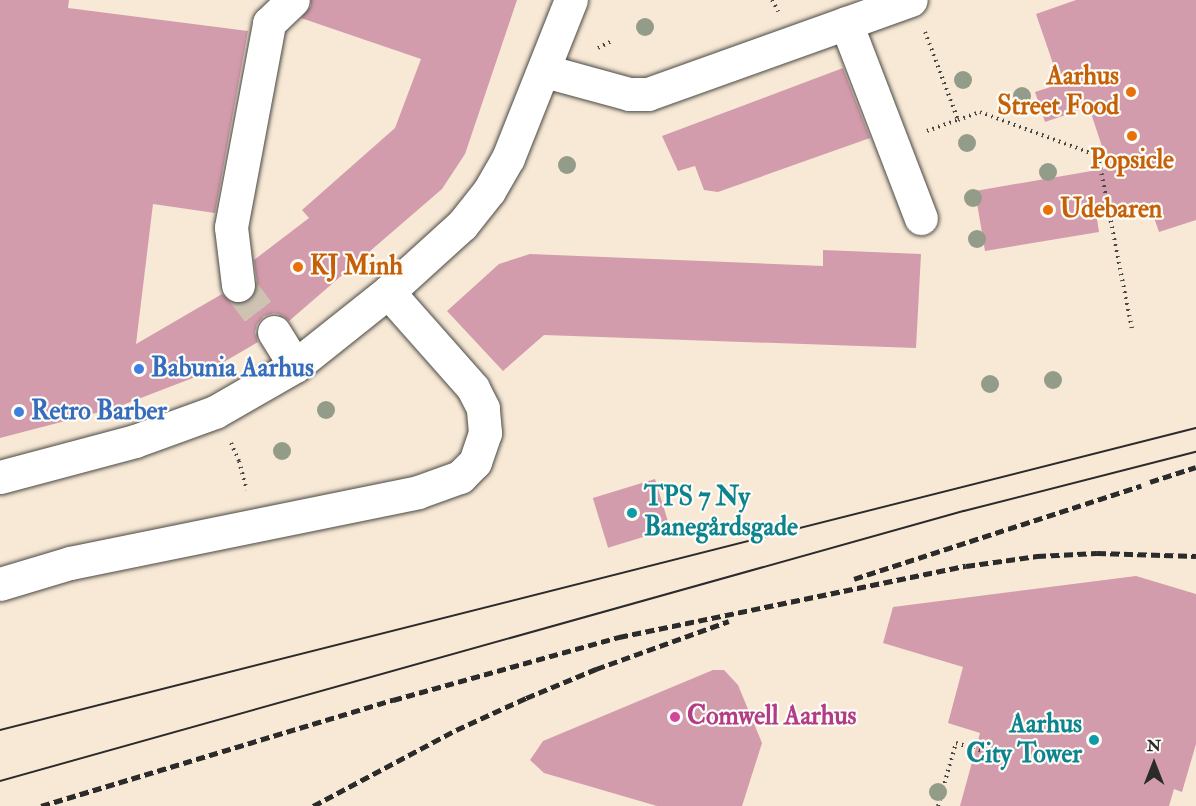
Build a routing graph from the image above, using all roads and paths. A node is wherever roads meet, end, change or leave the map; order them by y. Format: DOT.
graph roads {
  1 [pos="293,0"];
  2 [pos="571,0"];
  3 [pos="772,0"];
  4 [pos="778,11"];
  5 [pos="917,13"];
  6 [pos="846,23"];
  7 [pos="545,71"];
  8 [pos="1098,156"];
  9 [pos="1114,156"];
  10 [pos="921,218"];
  11 [pos="238,285"];
  12 [pos="388,292"];
  13 [pos="1132,330"];
  14 [pos="274,332"];
  15 [pos="295,366"];
  16 [pos="239,461"];
  17 [pos="0,477"];
  18 [pos="246,484"];
  19 [pos="0,584"];
  20 [pos="988,753"];
  21 [pos="938,806"];
  1 -- 11 [label="street"];
  2 -- 7 [label="street"];
  3 -- 4 [label="path"];
  5 -- 6 [label="street"];
  5 -- 8 [label="path"];
  6 -- 7 [label="street"];
  6 -- 10 [label="street"];
  7 -- 12 [label="street"];
  8 -- 9 [label="path"];
  8 -- 13 [label="path"];
  12 -- 15 [label="street"];
  12 -- 19 [label="street"];
  14 -- 15 [label="street"];
  15 -- 17 [label="street"];
  16 -- 18 [label="path"];
  20 -- 21 [label="path"];
}
